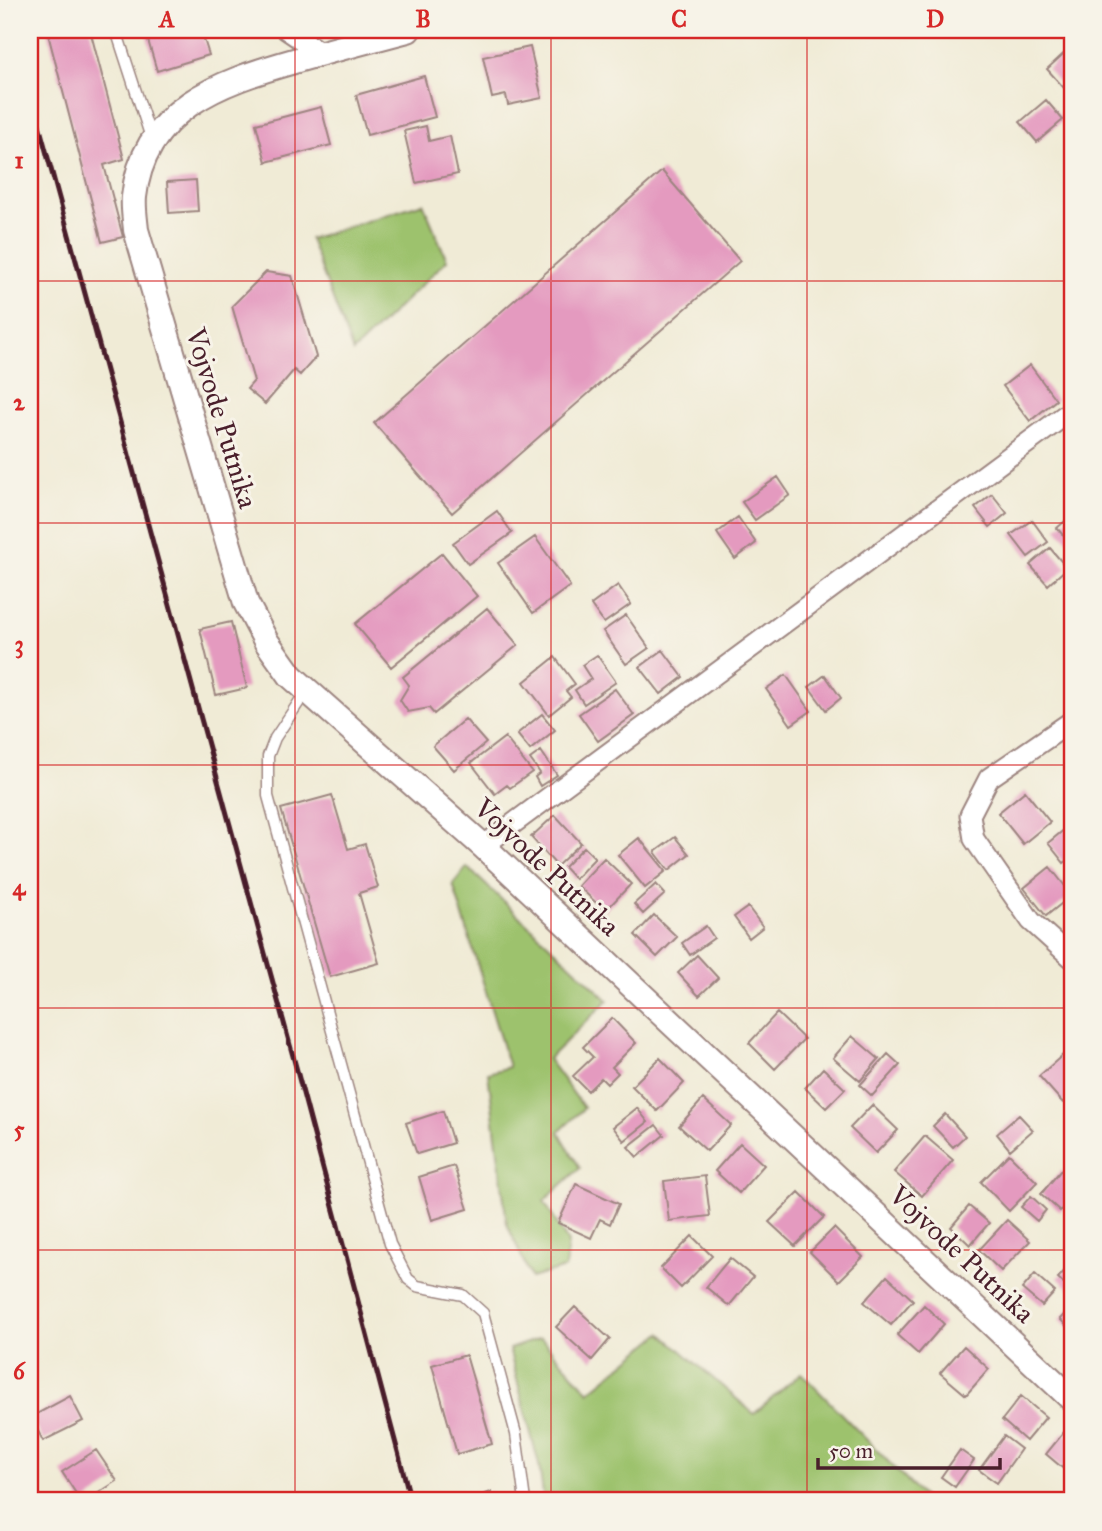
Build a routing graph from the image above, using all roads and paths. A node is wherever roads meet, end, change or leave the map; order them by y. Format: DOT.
graph roads {
  1 [pos="116,30"];
  2 [pos="287,30"];
  3 [pos="408,30"];
  4 [pos="321,53"];
  5 [pos="152,141"];
  6 [pos="1072,410"];
  7 [pos="307,690"];
  8 [pos="1072,721"];
  9 [pos="483,846"];
  10 [pos="1072,958"];
  11 [pos="1072,1399"];
  12 [pos="525,1501"];
  1 -- 5 [label="lane"];
  2 -- 4 [label="street"];
  3 -- 4 [label="street, Vojvode Putnika"];
  4 -- 5 [label="street, Vojvode Putnika"];
  5 -- 7 [label="street, Vojvode Putnika"];
  6 -- 9 [label="street"];
  7 -- 9 [label="street, Vojvode Putnika"];
  7 -- 12 [label="lane"];
  8 -- 10 [label="street"];
  9 -- 11 [label="street, Vojvode Putnika"];
}
